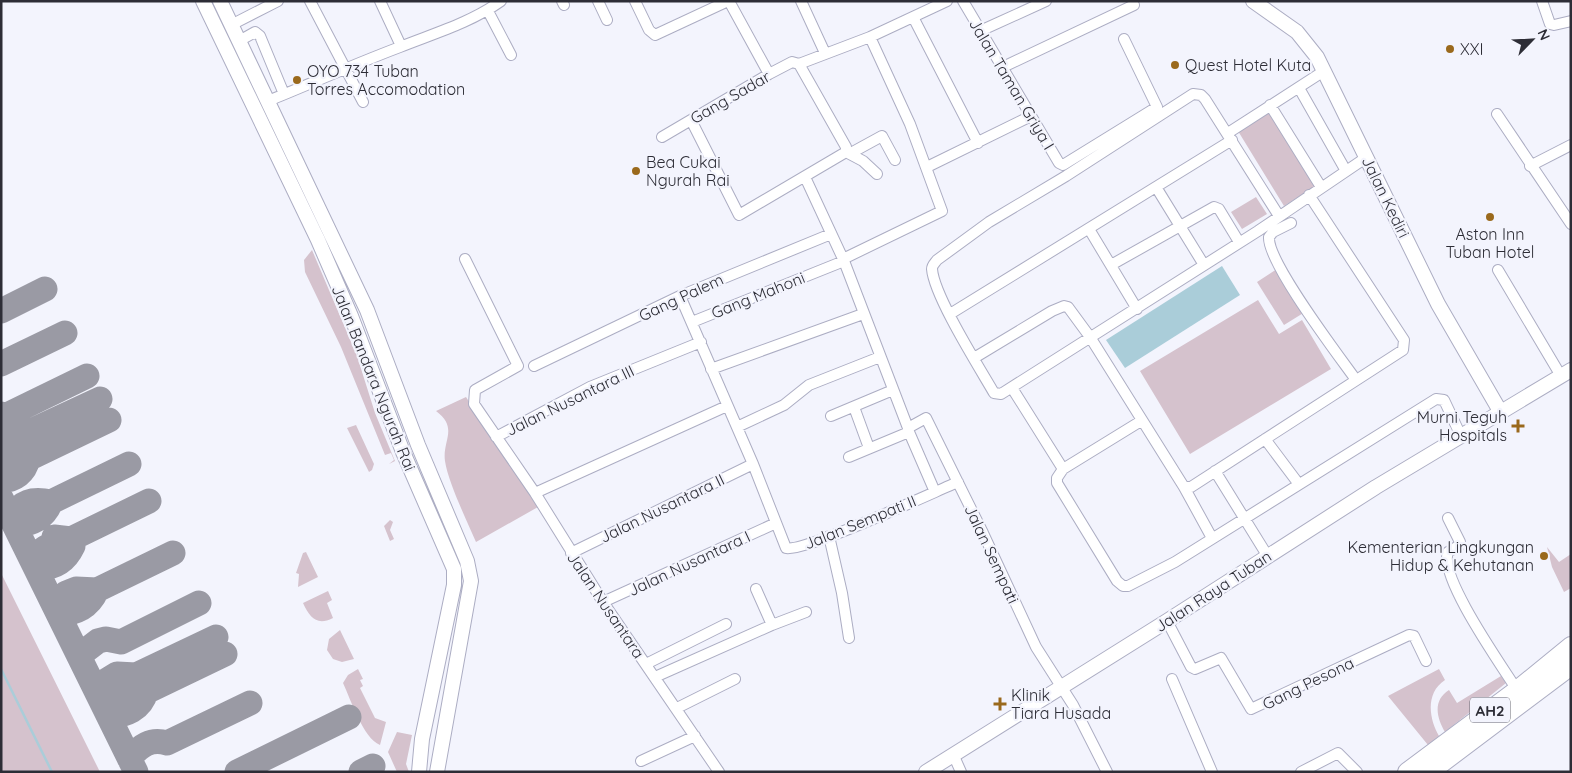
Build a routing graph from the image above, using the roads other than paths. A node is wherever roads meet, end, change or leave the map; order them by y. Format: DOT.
graph roads {
  1 [pos="203,1"];
  2 [pos="220,1"];
  3 [pos="310,1"];
  4 [pos="380,1"];
  5 [pos="501,1"];
  6 [pos="598,1"];
  7 [pos="635,1"];
  8 [pos="728,1"];
  9 [pos="801,1"];
  10 [pos="947,1"];
  11 [pos="963,1"];
  12 [pos="1046,1"];
  13 [pos="1253,1"];
  14 [pos="1542,1"];
  15 [pos="272,2"];
  16 [pos="1134,5"];
  17 [pos="488,11"];
  18 [pos="914,17"];
  19 [pos="607,20"];
  20 [pos="1571,20"];
  21 [pos="236,23"];
  22 [pos="980,30"];
  23 [pos="255,32"];
  24 [pos="870,37"];
  25 [pos="1124,39"];
  26 [pos="239,41"];
  27 [pos="401,46"];
  28 [pos="826,53"];
  29 [pos="511,55"];
  30 [pos="799,64"];
  31 [pos="1003,67"];
  32 [pos="344,70"];
  33 [pos="1324,71"];
  34 [pos="769,74"];
  35 [pos="1299,88"];
  36 [pos="284,94"];
  37 [pos="268,101"];
  38 [pos="363,102"];
  39 [pos="1270,105"];
  40 [pos="1497,114"];
  41 [pos="1031,116"];
  42 [pos="692,120"];
  43 [pos="662,137"];
  44 [pos="1230,137"];
  45 [pos="978,143"];
  46 [pos="1571,145"];
  47 [pos="848,153"];
  48 [pos="1367,158"];
  49 [pos="895,160"];
  50 [pos="1077,163"];
  51 [pos="1530,166"];
  52 [pos="927,167"];
  53 [pos="1346,171"];
  54 [pos="878,174"];
  55 [pos="805,177"];
  56 [pos="1320,187"];
  57 [pos="1156,188"];
  58 [pos="1309,196"];
  59 [pos="1280,216"];
  60 [pos="1291,223"];
  61 [pos="1571,224"];
  62 [pos="1180,226"];
  63 [pos="1090,229"];
  64 [pos="831,234"];
  65 [pos="1239,242"];
  66 [pos="465,259"];
  67 [pos="843,260"];
  68 [pos="1110,264"];
  69 [pos="1204,265"];
  70 [pos="1498,270"];
  71 [pos="680,296"];
  72 [pos="1137,309"];
  73 [pos="863,314"];
  74 [pos="950,314"];
  75 [pos="692,322"];
  76 [pos="1090,337"];
  77 [pos="701,342"];
  78 [pos="880,357"];
  79 [pos="974,358"];
  80 [pos="534,366"];
  81 [pos="711,369"];
  82 [pos="1566,373"];
  83 [pos="1356,380"];
  84 [pos="1012,388"];
  85 [pos="893,390"];
  86 [pos="403,406"];
  87 [pos="727,406"];
  88 [pos="854,407"];
  89 [pos="1500,411"];
  90 [pos="388,412"];
  91 [pos="831,416"];
  92 [pos="1142,421"];
  93 [pos="737,426"];
  94 [pos="909,430"];
  95 [pos="1461,436"];
  96 [pos="496,437"];
  97 [pos="1265,439"];
  98 [pos="869,448"];
  99 [pos="849,456"];
  100 [pos="753,464"];
  101 [pos="1063,469"];
  102 [pos="1215,471"];
  103 [pos="958,482"];
  104 [pos="1298,483"];
  105 [pos="1184,487"];
  106 [pos="438,492"];
  107 [pos="935,492"];
  108 [pos="535,493"];
  109 [pos="423,499"];
  110 [pos="1244,518"];
  111 [pos="1448,518"];
  112 [pos="776,523"];
  113 [pos="829,536"];
  114 [pos="1212,538"];
  115 [pos="571,553"];
  116 [pos="1267,555"];
  117 [pos="756,589"];
  118 [pos="603,602"];
  119 [pos="806,612"];
  120 [pos="1167,621"];
  121 [pos="726,624"];
  122 [pos="772,625"];
  123 [pos="849,638"];
  124 [pos="1571,646"];
  125 [pos="1426,661"];
  126 [pos="646,664"];
  127 [pos="1571,666"];
  128 [pos="655,677"];
  129 [pos="735,679"];
  130 [pos="1172,679"];
  131 [pos="1062,687"];
  132 [pos="1517,690"];
  133 [pos="677,708"];
  134 [pos="429,710"];
  135 [pos="447,713"];
  136 [pos="695,736"];
  137 [pos="953,754"];
  138 [pos="641,761"];
  139 [pos="419,772"];
  140 [pos="437,772"];
  141 [pos="720,772"];
  142 [pos="926,772"];
  143 [pos="961,772"];
  144 [pos="1107,772"];
  145 [pos="1212,772"];
  146 [pos="1300,772"];
  147 [pos="1357,772"];
  148 [pos="1406,772"];
  149 [pos="1430,772"];
  1 -- 90 [label="street, Jalan Bandara Ngurah Rai"];
  2 -- 21 [label="street, Jalan Bandara Ngurah Rai"];
  3 -- 32 [label="street"];
  4 -- 27 [label="street"];
  5 -- 17 [label="street"];
  6 -- 19 [label="street"];
  7 -- 8 [label="street"];
  8 -- 34 [label="street"];
  9 -- 28 [label="street"];
  10 -- 18 [label="street, Gang Sadar"];
  11 -- 22 [label="street, Jalan Taman Griya I"];
  12 -- 22 [label="street"];
  13 -- 33 [label="street, Jalan Kediri"];
  14 -- 20 [label="street"];
  15 -- 21 [label="street"];
  16 -- 31 [label="street"];
  17 -- 27 [label="street"];
  17 -- 29 [label="street"];
  18 -- 24 [label="street, Gang Sadar"];
  18 -- 45 [label="street"];
  21 -- 23 [label="street"];
  21 -- 26 [label="street, Jalan Bandara Ngurah Rai"];
  22 -- 31 [label="street, Jalan Taman Griya I"];
  23 -- 26 [label="street"];
  23 -- 36 [label="street"];
  24 -- 28 [label="street, Gang Sadar"];
  24 -- 52 [label="street"];
  25 -- 50 [label="street"];
  26 -- 37 [label="street, Jalan Bandara Ngurah Rai"];
  27 -- 32 [label="street"];
  28 -- 30 [label="street, Gang Sadar"];
  30 -- 34 [label="street, Gang Sadar"];
  30 -- 47 [label="street"];
  31 -- 41 [label="street, Jalan Taman Griya I"];
  32 -- 36 [label="street"];
  32 -- 38 [label="street"];
  33 -- 35 [label="street"];
  33 -- 48 [label="street, Jalan Kediri"];
  34 -- 42 [label="street, Gang Sadar"];
  35 -- 39 [label="street"];
  35 -- 53 [label="street"];
  36 -- 37 [label="street"];
  37 -- 86 [label="street, Jalan Bandara Ngurah Rai"];
  39 -- 44 [label="street"];
  39 -- 56 [label="street"];
  40 -- 51 [label="street"];
  41 -- 45 [label="street"];
  41 -- 50 [label="street, Jalan Taman Griya I"];
  42 -- 43 [label="street, Gang Sadar"];
  42 -- 55 [label="street"];
  44 -- 50 [label="street"];
  44 -- 57 [label="street"];
  44 -- 59 [label="street"];
  45 -- 52 [label="street"];
  46 -- 51 [label="street"];
  47 -- 49 [label="street"];
  47 -- 54 [label="street"];
  47 -- 55 [label="street"];
  48 -- 53 [label="street"];
  48 -- 89 [label="street, Jalan Kediri"];
  50 -- 74 [label="street"];
  51 -- 61 [label="street"];
  52 -- 67 [label="street, Gang Mahoni"];
  53 -- 56 [label="street"];
  55 -- 64 [label="street"];
  56 -- 58 [label="street"];
  57 -- 62 [label="street"];
  57 -- 63 [label="street"];
  58 -- 59 [label="street"];
  58 -- 83 [label="street"];
  59 -- 65 [label="street"];
  60 -- 83 [label="street"];
  62 -- 65 [label="street"];
  62 -- 68 [label="street"];
  62 -- 69 [label="street"];
  63 -- 68 [label="street"];
  63 -- 74 [label="street"];
  64 -- 67 [label="street"];
  64 -- 71 [label="street, Gang Palem"];
  65 -- 69 [label="street"];
  66 -- 96 [label="street, Jalan Nusantara"];
  67 -- 73 [label="street"];
  67 -- 75 [label="street, Gang Mahoni"];
  68 -- 72 [label="street"];
  69 -- 72 [label="street"];
  70 -- 82 [label="street"];
  71 -- 75 [label="street"];
  71 -- 80 [label="street, Gang Palem"];
  72 -- 76 [label="street"];
  73 -- 78 [label="street"];
  73 -- 81 [label="street"];
  74 -- 79 [label="street"];
  75 -- 77 [label="street, Gang Mahoni"];
  76 -- 79 [label="street"];
  76 -- 84 [label="street"];
  76 -- 92 [label="street"];
  77 -- 81 [label="street, Gang Mahoni"];
  77 -- 96 [label="street, Jalan Nusantara III"];
  78 -- 85 [label="street"];
  78 -- 93 [label="street"];
  79 -- 84 [label="street"];
  81 -- 87 [label="street, Gang Mahoni"];
  82 -- 89 [label="street, Jalan Raya Tuban"];
  83 -- 97 [label="street"];
  84 -- 101 [label="street"];
  85 -- 88 [label="street"];
  85 -- 94 [label="street"];
  86 -- 90 [label="street"];
  86 -- 106 [label="street, Jalan Bandara Ngurah Rai"];
  87 -- 93 [label="street, Gang Mahoni"];
  87 -- 108 [label="street"];
  88 -- 91 [label="street"];
  88 -- 98 [label="street"];
  89 -- 95 [label="street, Jalan Raya Tuban"];
  90 -- 109 [label="street, Jalan Bandara Ngurah Rai"];
  92 -- 101 [label="street"];
  92 -- 105 [label="street"];
  93 -- 100 [label="street, Gang Mahoni"];
  94 -- 98 [label="street"];
  94 -- 103 [label="street, Jalan Sempati"];
  94 -- 107 [label="street"];
  95 -- 104 [label="street"];
  95 -- 116 [label="street, Jalan Raya Tuban"];
  96 -- 108 [label="street, Jalan Nusantara"];
  97 -- 102 [label="street"];
  97 -- 104 [label="street"];
  98 -- 99 [label="street"];
  100 -- 112 [label="street, Gang Mahoni"];
  100 -- 115 [label="street, Jalan Nusantara II"];
  101 -- 114 [label="street"];
  102 -- 105 [label="street"];
  102 -- 110 [label="street"];
  103 -- 107 [label="street, Jalan Sempati II"];
  103 -- 131 [label="street, Jalan Sempati"];
  104 -- 110 [label="street"];
  105 -- 114 [label="street"];
  106 -- 109 [label="street"];
  106 -- 135 [label="street, Jalan Bandara Ngurah Rai"];
  107 -- 113 [label="street, Jalan Sempati II"];
  108 -- 115 [label="street, Jalan Nusantara"];
  109 -- 134 [label="street, Jalan Bandara Ngurah Rai"];
  110 -- 114 [label="street"];
  110 -- 116 [label="street"];
  111 -- 132 [label="street"];
  112 -- 113 [label="street, Jalan Sempati II"];
  112 -- 118 [label="street, Jalan Nusantara I"];
  113 -- 123 [label="street"];
  115 -- 118 [label="street, Jalan Nusantara"];
  116 -- 120 [label="street, Jalan Raya Tuban"];
  117 -- 122 [label="street"];
  118 -- 126 [label="street, Jalan Nusantara"];
  119 -- 122 [label="street"];
  120 -- 125 [label="street, Gang Pesona"];
  120 -- 131 [label="street, Jalan Raya Tuban"];
  121 -- 126 [label="street"];
  122 -- 128 [label="street"];
  124 -- 132 [label="highway, AH2"];
  126 -- 128 [label="street, Jalan Nusantara"];
  127 -- 149 [label="highway, AH2"];
  128 -- 133 [label="street, Jalan Nusantara"];
  129 -- 133 [label="street"];
  130 -- 145 [label="street"];
  131 -- 137 [label="street, Jalan Raya Tuban"];
  131 -- 144 [label="street, Jalan Sempati"];
  132 -- 148 [label="highway, AH2"];
  133 -- 136 [label="street, Jalan Nusantara"];
  134 -- 135 [label="street"];
  134 -- 139 [label="street, Jalan Bandara Ngurah Rai"];
  135 -- 140 [label="street, Jalan Bandara Ngurah Rai"];
  136 -- 138 [label="street"];
  136 -- 141 [label="street, Jalan Nusantara"];
  137 -- 142 [label="street, Jalan Raya Tuban"];
  137 -- 143 [label="street"];
  146 -- 147 [label="street"];
}
